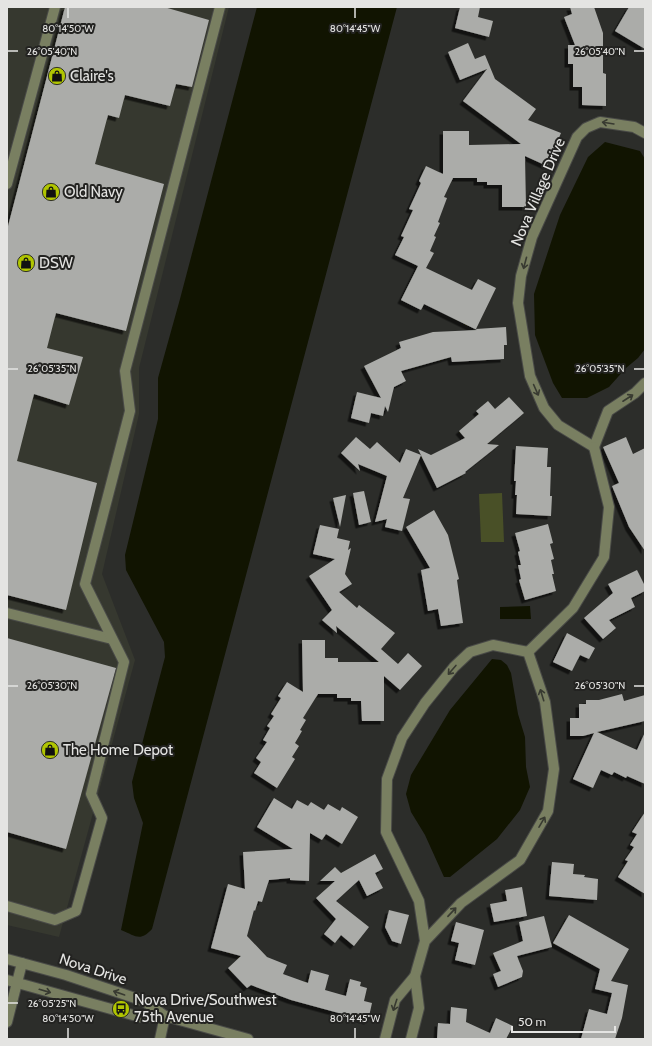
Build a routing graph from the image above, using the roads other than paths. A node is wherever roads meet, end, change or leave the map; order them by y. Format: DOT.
graph roads {
  1 [pos="54,7"];
  2 [pos="220,7"];
  3 [pos="645,133"];
  4 [pos="7,184"];
  5 [pos="645,383"];
  6 [pos="594,447"];
  7 [pos="7,612"];
  8 [pos="112,639"];
  9 [pos="528,652"];
  10 [pos="7,906"];
  11 [pos="425,941"];
  12 [pos="7,959"];
  13 [pos="22,963"];
  14 [pos="415,976"];
  15 [pos="12,981"];
  16 [pos="165,1016"];
  17 [pos="7,1022"];
  18 [pos="160,1039"];
  19 [pos="248,1039"];
  20 [pos="385,1039"];
  21 [pos="411,1039"];
  1 -- 4 [label="street"];
  2 -- 8 [label="street"];
  3 -- 6 [label="street, Nova Village Drive, one-way"];
  6 -- 5 [label="street, one-way"];
  6 -- 9 [label="street"];
  7 -- 8 [label="street"];
  8 -- 10 [label="street"];
  11 -- 9 [label="street, one-way"];
  9 -- 11 [label="street, one-way"];
  11 -- 14 [label="street"];
  12 -- 13 [label="street, Nova Drive"];
  13 -- 15 [label="street"];
  16 -- 13 [label="street, Nova Drive, one-way"];
  14 -- 20 [label="street, one-way"];
  14 -- 21 [label="street"];
  15 -- 16 [label="street, Nova Drive, one-way"];
  15 -- 17 [label="street"];
  16 -- 18 [label="street"];
  16 -- 19 [label="street, Nova Drive"];
}
